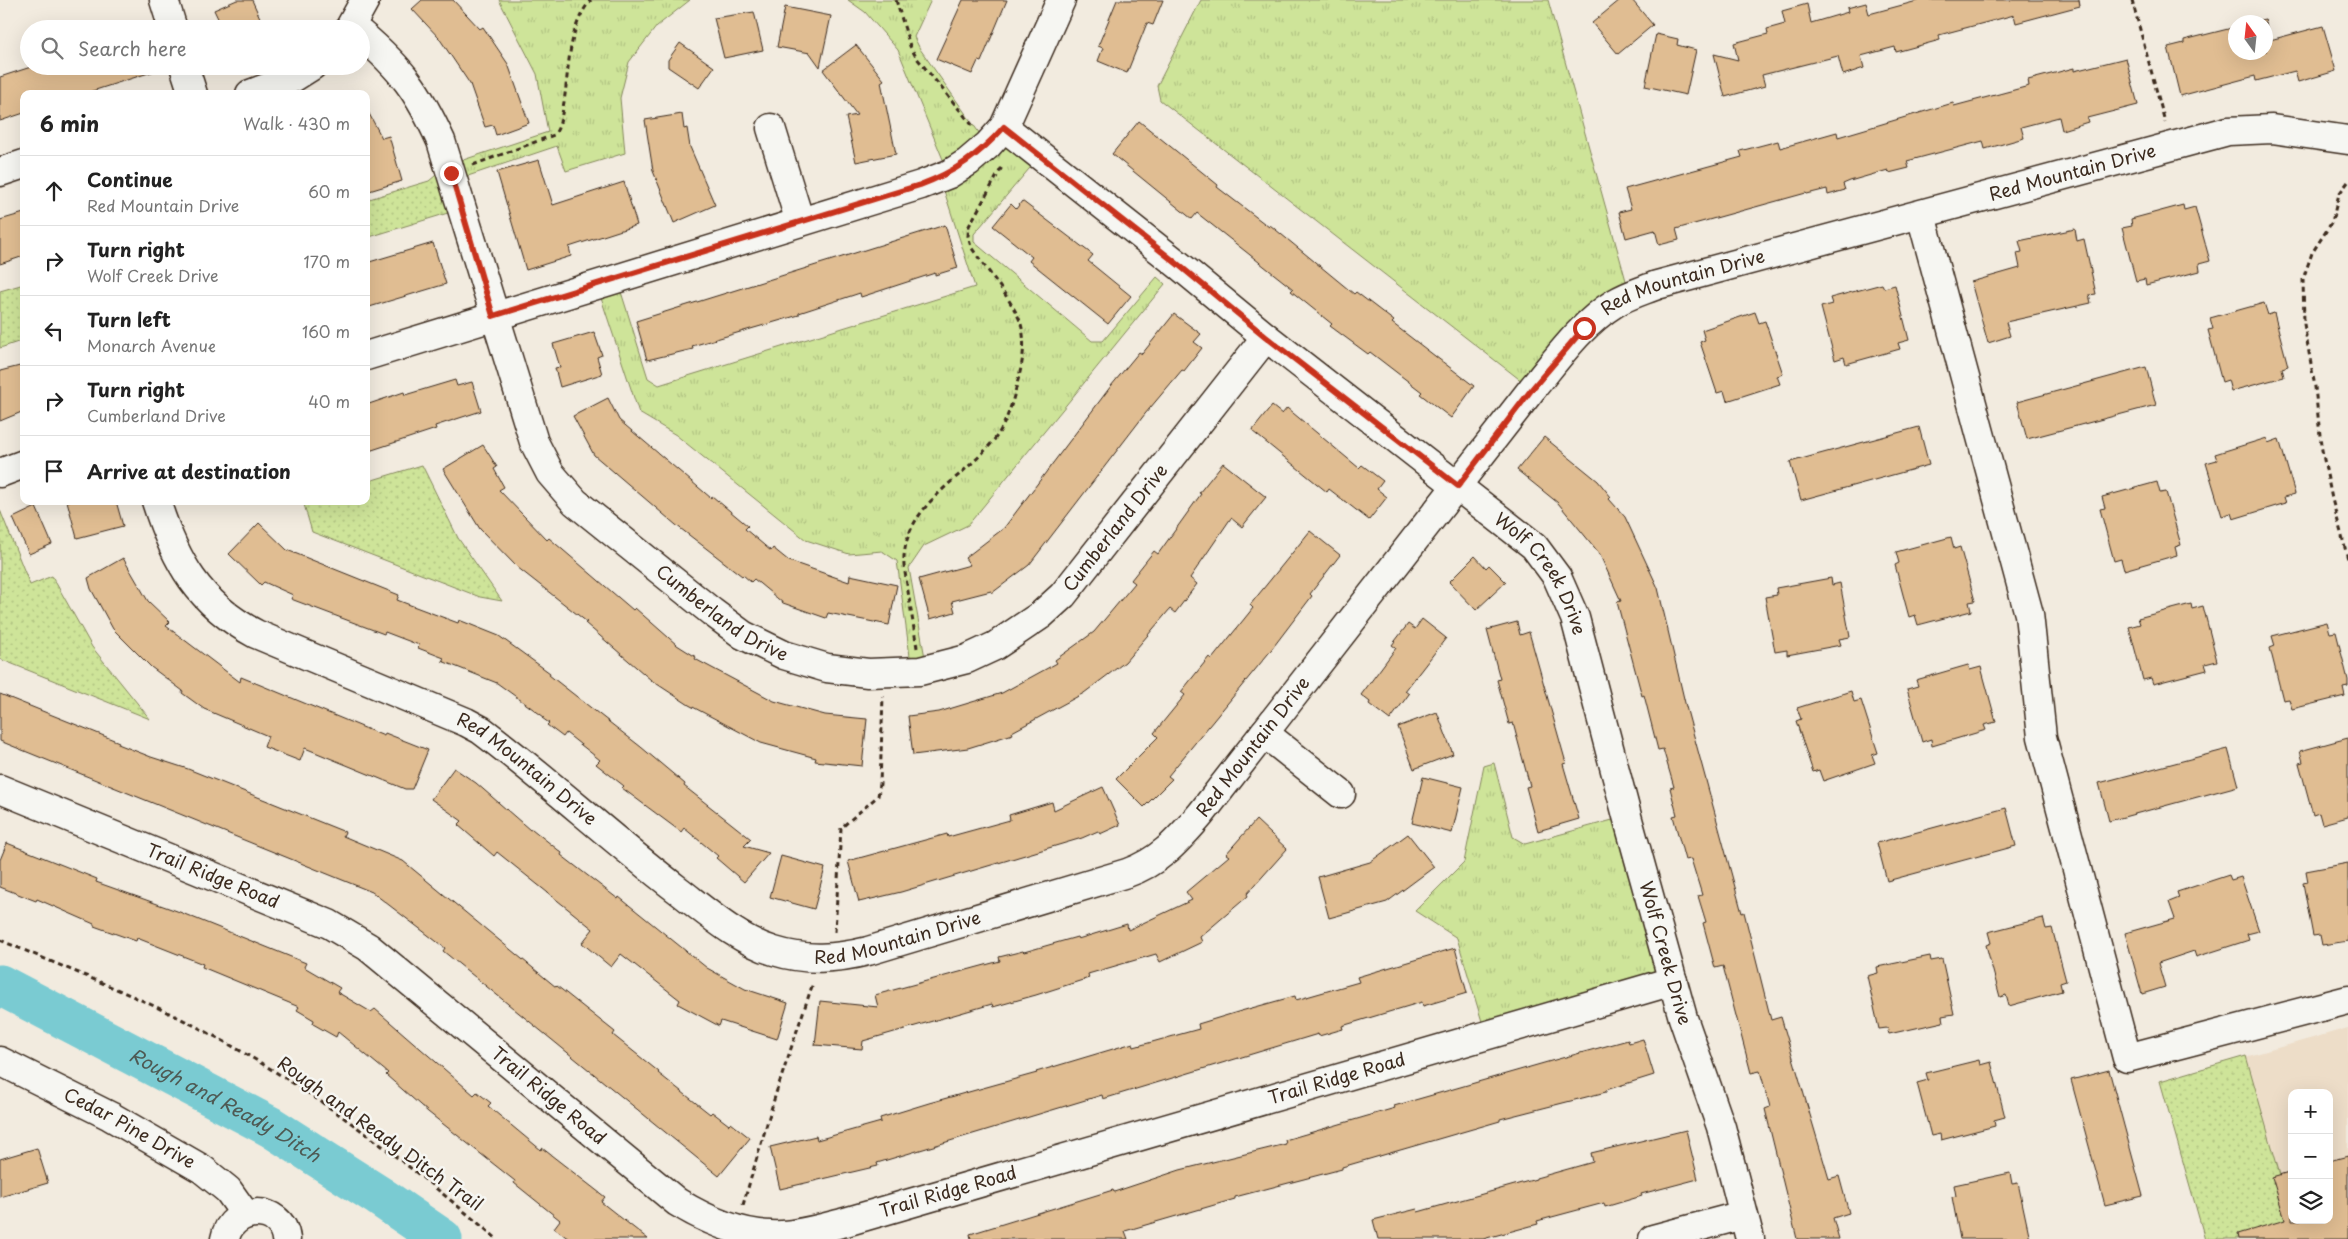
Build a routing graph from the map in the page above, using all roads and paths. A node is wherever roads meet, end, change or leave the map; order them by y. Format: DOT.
graph roads {
  1 [pos="164,0"];
  2 [pos="365,0"];
  3 [pos="591,0"];
  4 [pos="896,0"];
  5 [pos="1061,0"];
  6 [pos="2132,0"];
  7 [pos="170,20"];
  8 [pos="357,20"];
  9 [pos="370,42"];
  10 [pos="187,75"];
  11 [pos="298,75"];
  12 [pos="191,90"];
  13 [pos="261,90"];
  14 [pos="771,128"];
  15 [pos="1003,137"];
  16 [pos="2348,140"];
  17 [pos="2172,146"];
  18 [pos="20,165"];
  19 [pos="0,172"];
  20 [pos="451,173"];
  21 [pos="2348,182"];
  22 [pos="1921,215"];
  23 [pos="800,222"];
  24 [pos="493,316"];
  25 [pos="1266,337"];
  26 [pos="370,355"];
  27 [pos="20,466"];
  28 [pos="0,473"];
  29 [pos="1458,486"];
  30 [pos="157,505"];
  31 [pos="2348,560"];
  32 [pos="920,670"];
  33 [pos="883,673"];
  34 [pos="1264,733"];
  35 [pos="0,789"];
  36 [pos="1341,794"];
  37 [pos="0,940"];
  38 [pos="828,958"];
  39 [pos="1673,981"];
  40 [pos="2348,1000"];
  41 [pos="0,1061"];
  42 [pos="246,1214"];
  43 [pos="1746,1227"];
  44 [pos="736,1229"];
  45 [pos="226,1239"];
  46 [pos="286,1239"];
  47 [pos="497,1239"];
  48 [pos="1653,1239"];
  1 -- 7 [label="street"];
  2 -- 8 [label="street"];
  3 -- 20 [label="path"];
  4 -- 15 [label="path"];
  5 -- 15 [label="street"];
  6 -- 17 [label="path"];
  9 -- 20 [label="street, Cumberland Drive"];
  10 -- 12 [label="street"];
  11 -- 13 [label="street"];
  14 -- 23 [label="street"];
  15 -- 23 [label="street"];
  15 -- 25 [label="street, Wolf Creek Drive"];
  15 -- 32 [label="path"];
  16 -- 17 [label="street, Red Mountain Drive"];
  17 -- 22 [label="street, Red Mountain Drive"];
  18 -- 19 [label="street"];
  20 -- 24 [label="street, Cumberland Drive"];
  21 -- 31 [label="path"];
  22 -- 29 [label="street, Red Mountain Drive"];
  22 -- 40 [label="street"];
  23 -- 24 [label="street"];
  24 -- 26 [label="street"];
  24 -- 33 [label="street, Cumberland Drive"];
  25 -- 29 [label="street, Wolf Creek Drive"];
  25 -- 32 [label="street, Cumberland Drive"];
  27 -- 28 [label="street"];
  29 -- 34 [label="street, Red Mountain Drive"];
  29 -- 39 [label="street, Wolf Creek Drive"];
  30 -- 38 [label="street, Red Mountain Drive"];
  32 -- 33 [label="street, Cumberland Drive"];
  33 -- 38 [label="path"];
  34 -- 36 [label="street"];
  34 -- 38 [label="street, Red Mountain Drive"];
  35 -- 44 [label="street, Trail Ridge Road"];
  37 -- 47 [label="path, Rough and Ready Ditch Trail"];
  38 -- 44 [label="path"];
  39 -- 43 [label="street, Wolf Creek Drive"];
  39 -- 44 [label="street, Trail Ridge Road"];
  41 -- 42 [label="street, Cedar Pine Drive"];
  42 -- 45 [label="street"];
  42 -- 46 [label="street"];
  43 -- 48 [label="street"];
}
